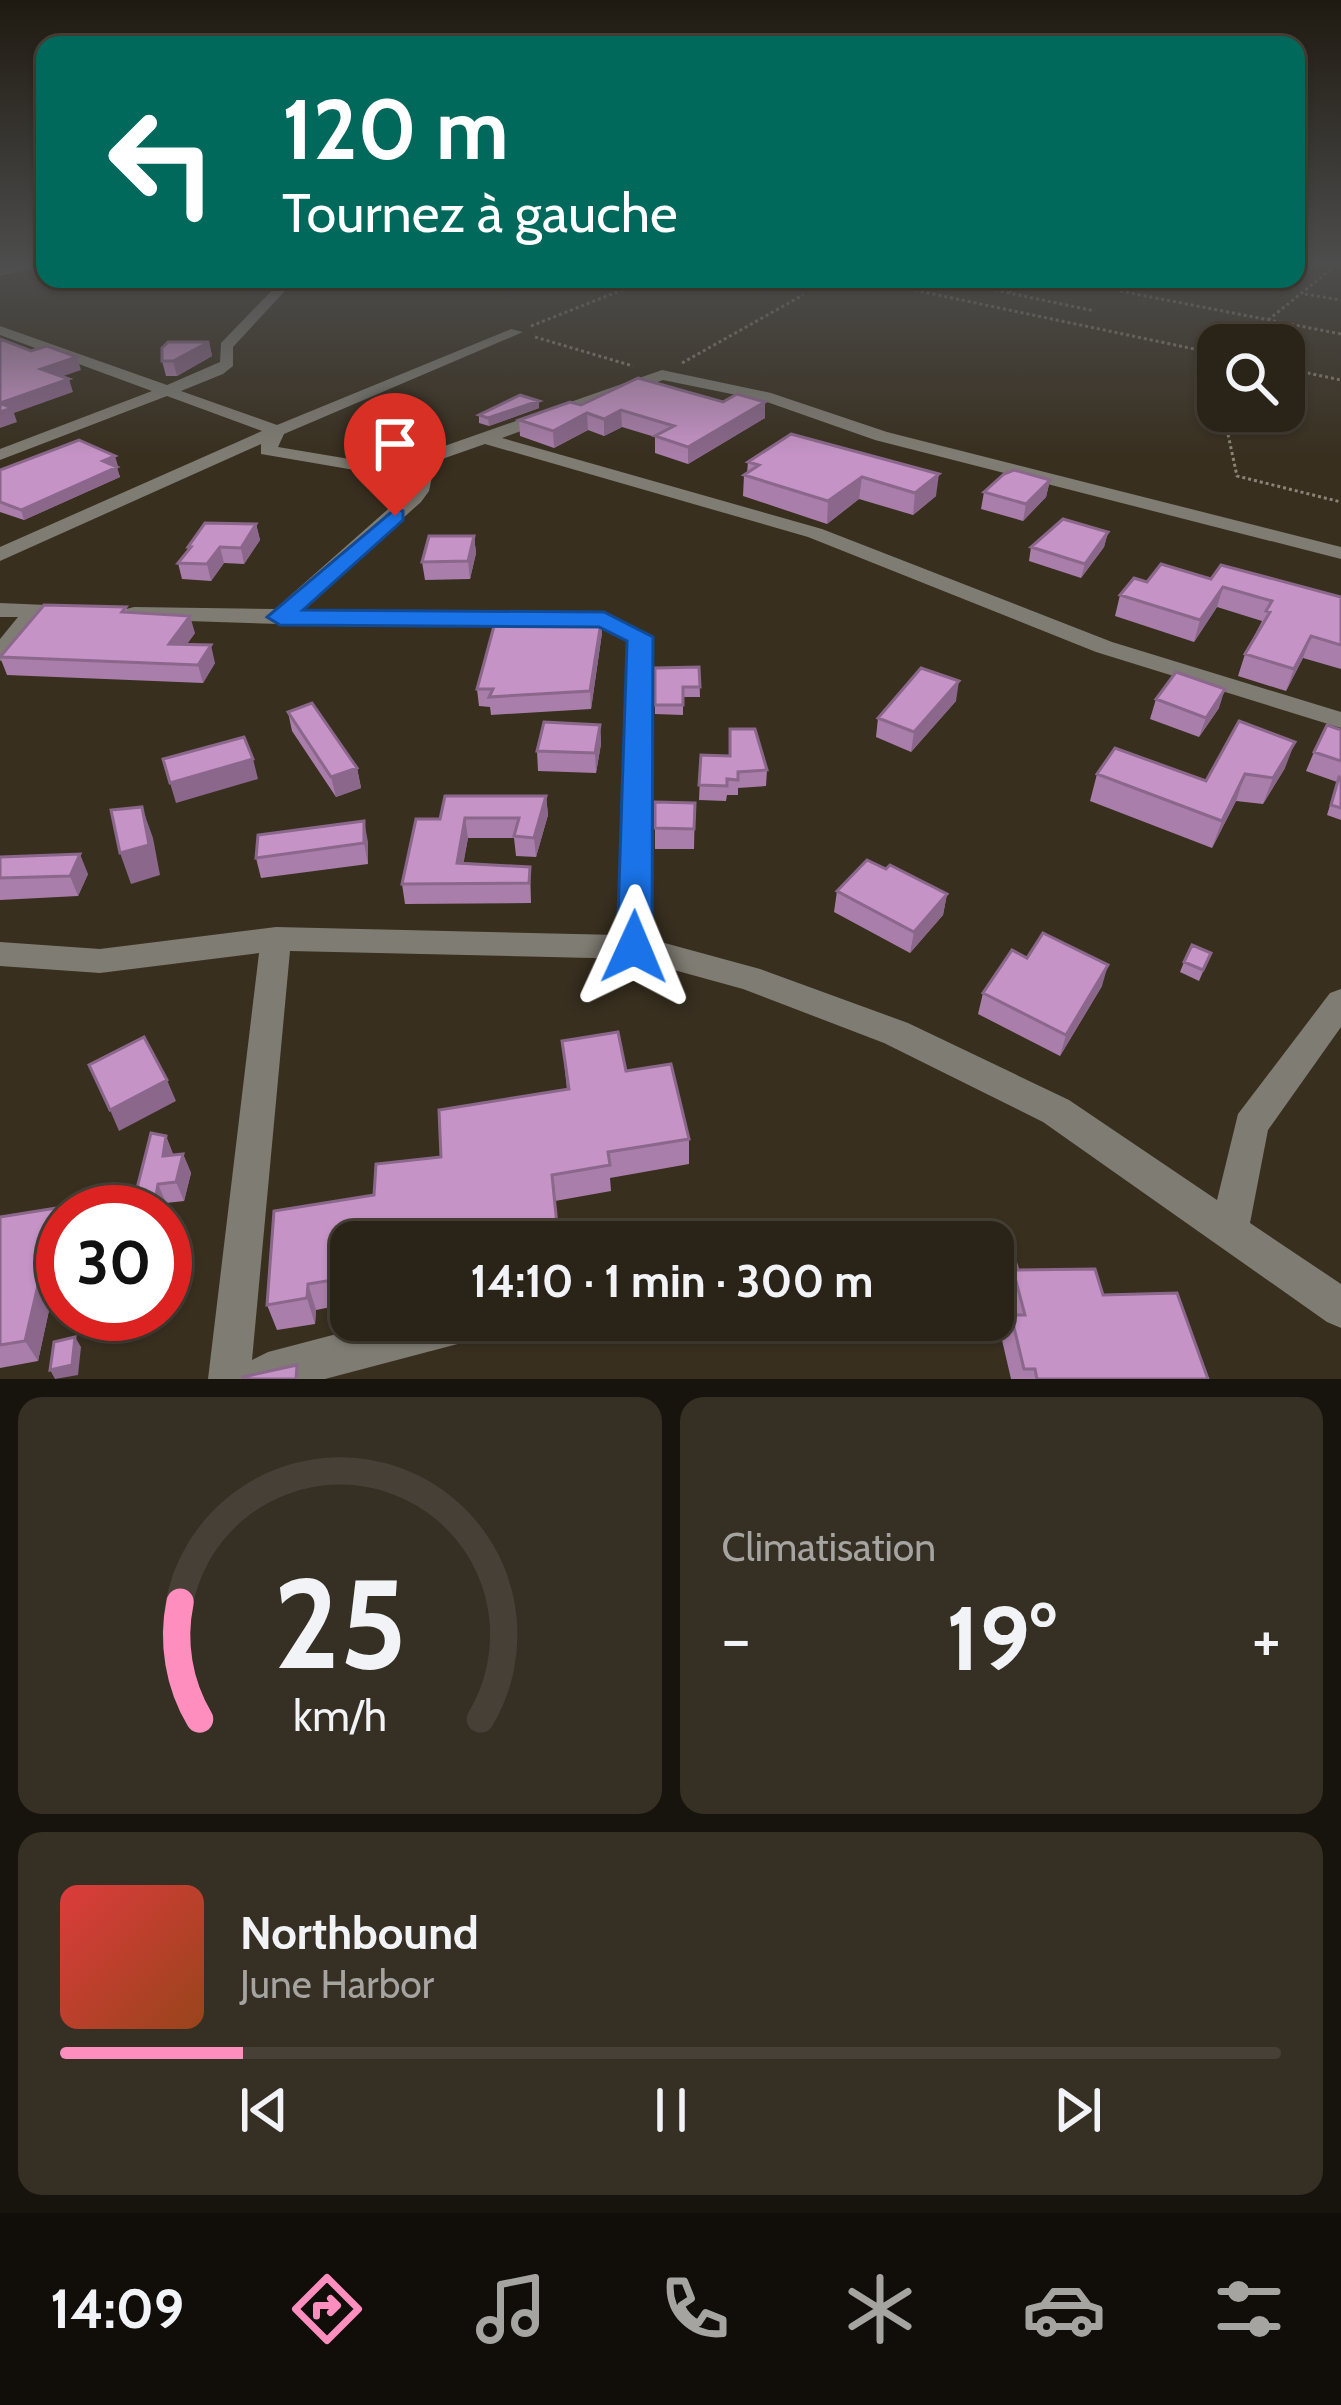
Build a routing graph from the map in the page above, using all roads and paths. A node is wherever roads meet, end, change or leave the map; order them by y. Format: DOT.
graph roads {
  1 [pos="245,326"];
  2 [pos="530,326"];
  3 [pos="748,326"];
  4 [pos="1085,326"];
  5 [pos="1301,326"];
  6 [pos="0,329"];
  7 [pos="516,332"];
  8 [pos="1341,334"];
  9 [pos="1197,350"];
  10 [pos="1305,372"];
  11 [pos="662,375"];
  12 [pos="1341,380"];
  13 [pos="165,391"];
  14 [pos="278,431"];
  15 [pos="1228,432"];
  16 [pos="483,438"];
  17 [pos="0,454"];
  18 [pos="421,476"];
  19 [pos="1341,502"];
  20 [pos="1341,553"];
  21 [pos="0,555"];
  22 [pos="0,610"];
  23 [pos="34,612"];
  24 [pos="280,617"];
  25 [pos="0,654"];
  26 [pos="1341,720"];
  27 [pos="276,939"];
  28 [pos="634,947"];
  29 [pos="0,954"];
  30 [pos="1341,1002"];
  31 [pos="1230,1229"];
  32 [pos="1341,1308"];
  33 [pos="389,1341"];
  34 [pos="229,1379"];
  35 [pos="245,1379"];
  1 -- 13 [label="street"];
  2 -- 7 [label="path"];
  3 -- 11 [label="path"];
  4 -- 9 [label="path"];
  5 -- 8 [label="path"];
  6 -- 13 [label="street"];
  7 -- 11 [label="path"];
  7 -- 14 [label="street"];
  10 -- 12 [label="path"];
  11 -- 16 [label="street"];
  11 -- 20 [label="street"];
  13 -- 14 [label="street"];
  13 -- 17 [label="street"];
  14 -- 18 [label="street"];
  14 -- 21 [label="street"];
  15 -- 19 [label="path"];
  16 -- 18 [label="street"];
  16 -- 26 [label="street"];
  18 -- 24 [label="street"];
  22 -- 23 [label="street"];
  23 -- 24 [label="street"];
  23 -- 25 [label="street"];
  24 -- 28 [label="street"];
  27 -- 28 [label="street"];
  27 -- 29 [label="street"];
  27 -- 34 [label="street"];
  28 -- 31 [label="street"];
  30 -- 31 [label="street"];
  31 -- 32 [label="street"];
  33 -- 35 [label="street"];
}
